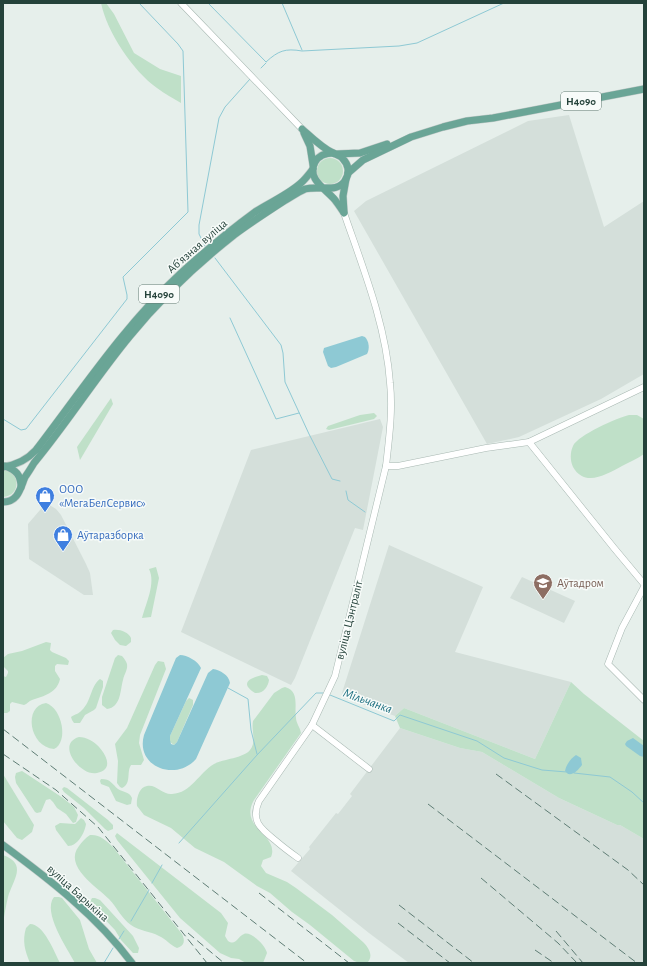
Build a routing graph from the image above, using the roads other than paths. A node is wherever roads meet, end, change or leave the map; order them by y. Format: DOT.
graph roads {
  1 [pos="181,3"];
  2 [pos="644,89"];
  3 [pos="302,129"];
  4 [pos="401,142"];
  5 [pos="334,154"];
  6 [pos="313,167"];
  7 [pos="347,176"];
  8 [pos="323,187"];
  9 [pos="344,213"];
  10 [pos="644,387"];
  11 [pos="529,442"];
  12 [pos="40,451"];
  13 [pos="4,466"];
  14 [pos="386,466"];
  15 [pos="21,487"];
  16 [pos="4,503"];
  17 [pos="644,584"];
  18 [pos="644,587"];
  19 [pos="644,700"];
  20 [pos="312,725"];
  21 [pos="369,769"];
  22 [pos="3,845"];
  23 [pos="298,858"];
  24 [pos="132,963"];
  1 -- 3 [label="street"];
  2 -- 4 [label="main road, Н4090"];
  3 -- 5 [label="main road"];
  3 -- 6 [label="main road"];
  4 -- 5 [label="main road, Н4090"];
  4 -- 7 [label="main road, Н4090"];
  5 -- 6 [label="main road, Н4090"];
  5 -- 7 [label="main road"];
  6 -- 8 [label="main road"];
  6 -- 12 [label="main road, Абʼязная вуліца / Н4090"];
  7 -- 8 [label="main road, Н4090"];
  7 -- 9 [label="main road"];
  8 -- 9 [label="main road"];
  8 -- 12 [label="main road, Абʼязная вуліца / Н4090"];
  9 -- 14 [label="street, вуліца Цэнтраліт"];
  10 -- 11 [label="street"];
  11 -- 14 [label="street"];
  11 -- 17 [label="street"];
  12 -- 13 [label="main road, Н4090"];
  12 -- 15 [label="main road, Н4090"];
  13 -- 15 [label="main road, Н4090"];
  14 -- 20 [label="street, вуліца Цэнтраліт"];
  15 -- 16 [label="main road, Н4090"];
  18 -- 19 [label="street"];
  20 -- 21 [label="street"];
  20 -- 23 [label="street, вуліца Цэнтраліт"];
  22 -- 24 [label="main road, вуліца Барыкіна"];
}
